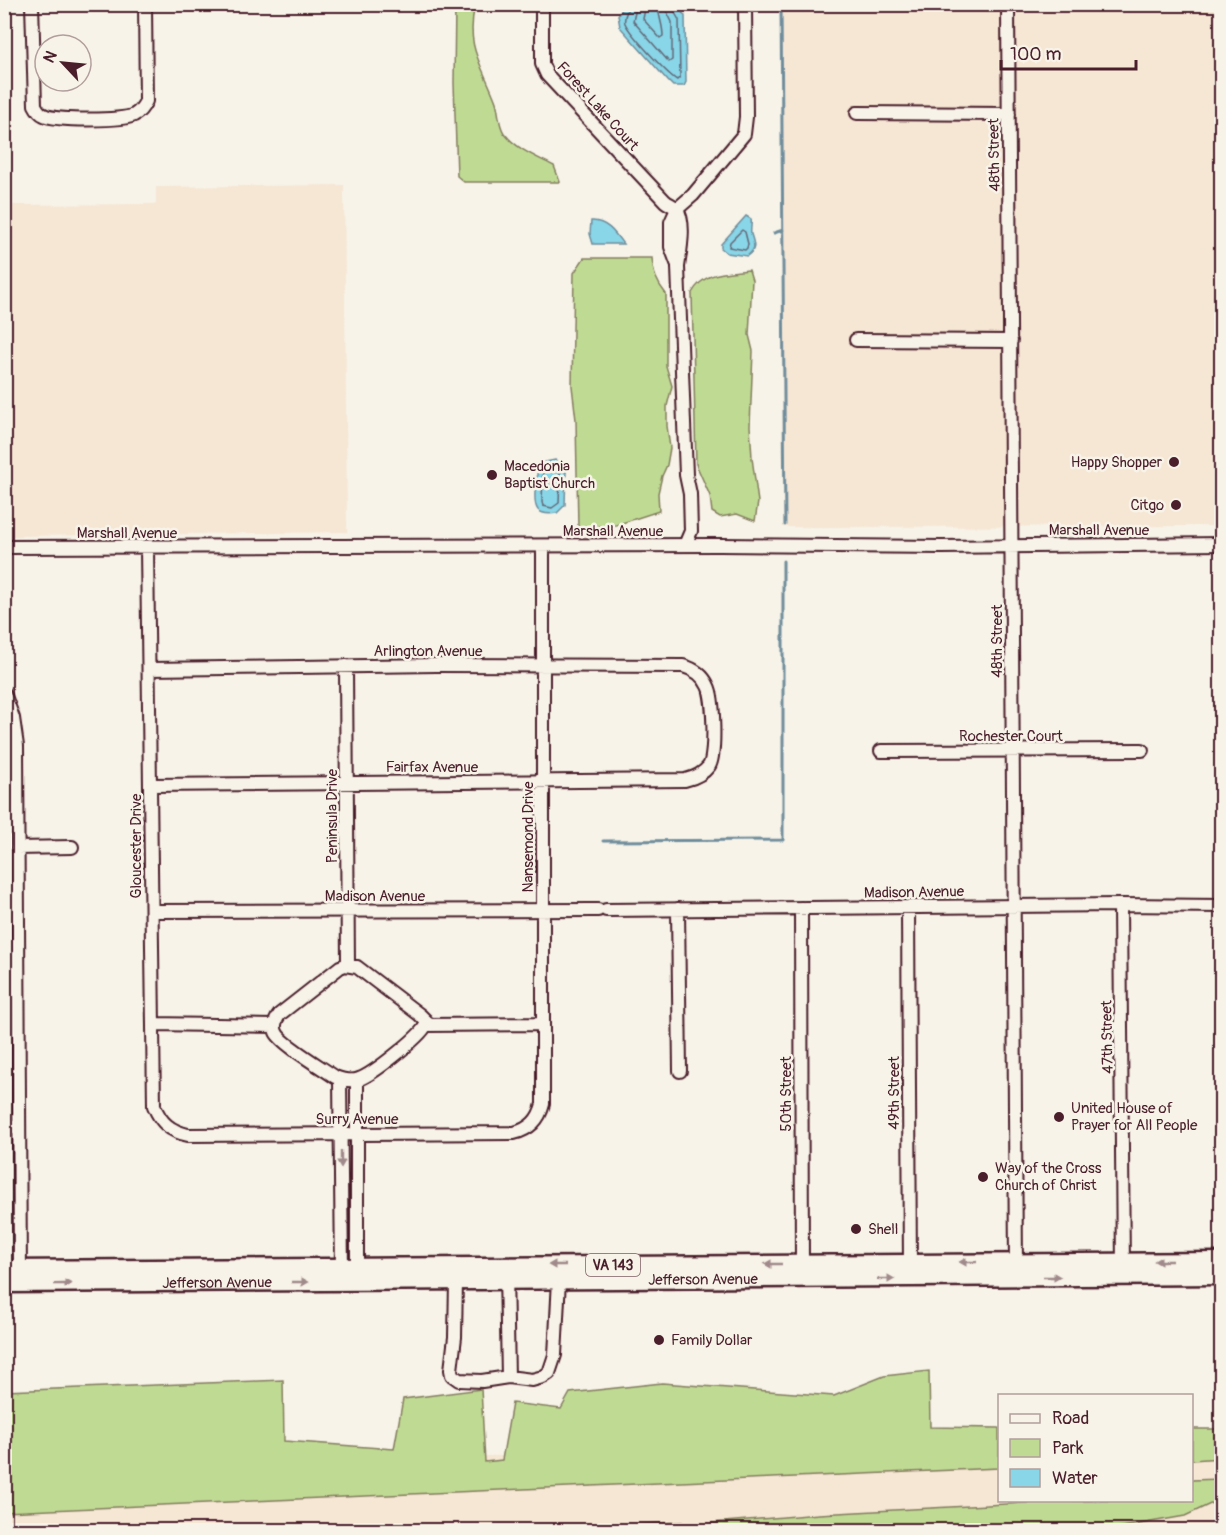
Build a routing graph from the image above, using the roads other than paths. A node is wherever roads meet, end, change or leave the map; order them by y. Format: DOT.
graph roads {
  1 [pos="32,4"];
  2 [pos="146,4"];
  3 [pos="542,4"];
  4 [pos="745,4"];
  5 [pos="1008,4"];
  6 [pos="857,113"];
  7 [pos="1008,114"];
  8 [pos="676,209"];
  9 [pos="856,340"];
  10 [pos="1011,341"];
  11 [pos="1221,544"];
  12 [pos="685,545"];
  13 [pos="543,546"];
  14 [pos="1012,546"];
  15 [pos="4,547"];
  16 [pos="147,548"];
  17 [pos="346,666"];
  18 [pos="543,666"];
  19 [pos="149,669"];
  20 [pos="4,693"];
  21 [pos="1142,750"];
  22 [pos="880,751"];
  23 [pos="1013,751"];
  24 [pos="708,767"];
  25 [pos="543,781"];
  26 [pos="346,782"];
  27 [pos="151,785"];
  28 [pos="72,847"];
  29 [pos="17,848"];
  30 [pos="1120,905"];
  31 [pos="1015,906"];
  32 [pos="1221,906"];
  33 [pos="908,907"];
  34 [pos="801,908"];
  35 [pos="678,909"];
  36 [pos="543,910"];
  37 [pos="152,911"];
  38 [pos="347,911"];
  39 [pos="348,965"];
  40 [pos="153,1024"];
  41 [pos="543,1024"];
  42 [pos="426,1025"];
  43 [pos="274,1026"];
  44 [pos="680,1071"];
  45 [pos="340,1079"];
  46 [pos="357,1080"];
  47 [pos="532,1124"];
  48 [pos="4,1127"];
  49 [pos="18,1127"];
  50 [pos="179,1133"];
  51 [pos="357,1134"];
  52 [pos="341,1135"];
  53 [pos="1221,1261"];
  54 [pos="1123,1269"];
  55 [pos="1016,1270"];
  56 [pos="802,1271"];
  57 [pos="910,1271"];
  58 [pos="506,1273"];
  59 [pos="350,1274"];
  60 [pos="1221,1276"];
  61 [pos="12,1277"];
  62 [pos="559,1280"];
  63 [pos="456,1281"];
  64 [pos="508,1377"];
  1 -- 2 [label="street"];
  3 -- 8 [label="street, Forest Lake Court"];
  4 -- 8 [label="street"];
  5 -- 7 [label="street, 48th Street"];
  6 -- 7 [label="street"];
  7 -- 10 [label="street, 48th Street"];
  8 -- 12 [label="street"];
  9 -- 10 [label="street"];
  10 -- 14 [label="street, 48th Street"];
  11 -- 14 [label="street, Marshall Avenue"];
  12 -- 13 [label="street, Marshall Avenue"];
  12 -- 14 [label="street, Marshall Avenue"];
  13 -- 16 [label="street, Marshall Avenue"];
  13 -- 18 [label="street, Nansemond Drive"];
  14 -- 23 [label="street, 48th Street"];
  15 -- 16 [label="street, Marshall Avenue"];
  16 -- 19 [label="street, Gloucester Drive"];
  17 -- 18 [label="street, Arlington Avenue"];
  17 -- 19 [label="street, Arlington Avenue"];
  17 -- 26 [label="street, Peninsula Drive"];
  18 -- 24 [label="street, Arlington Avenue"];
  18 -- 25 [label="street, Nansemond Drive"];
  19 -- 27 [label="street, Gloucester Drive"];
  20 -- 29 [label="street"];
  21 -- 23 [label="street, Rochester Court"];
  22 -- 23 [label="street, Rochester Court"];
  23 -- 31 [label="street, 48th Street"];
  24 -- 25 [label="street, Fairfax Avenue"];
  25 -- 26 [label="street, Fairfax Avenue"];
  25 -- 36 [label="street, Nansemond Drive"];
  26 -- 27 [label="street, Fairfax Avenue"];
  26 -- 38 [label="street, Peninsula Drive"];
  27 -- 37 [label="street, Gloucester Drive"];
  28 -- 29 [label="street"];
  29 -- 49 [label="street"];
  30 -- 31 [label="street, Madison Avenue"];
  30 -- 32 [label="street, Madison Avenue"];
  30 -- 54 [label="street, 47th Street"];
  31 -- 33 [label="street, Madison Avenue"];
  31 -- 55 [label="street, 48th Street"];
  33 -- 34 [label="street, Madison Avenue"];
  33 -- 57 [label="street, 49th Street"];
  34 -- 35 [label="street, Madison Avenue"];
  34 -- 56 [label="street, 50th Street"];
  35 -- 36 [label="street, Madison Avenue"];
  35 -- 44 [label="street"];
  36 -- 38 [label="street, Madison Avenue"];
  36 -- 41 [label="street, Nansemond Drive"];
  37 -- 38 [label="street, Madison Avenue"];
  37 -- 40 [label="street, Gloucester Drive"];
  38 -- 39 [label="street, Peninsula Drive"];
  39 -- 42 [label="street"];
  39 -- 43 [label="street"];
  40 -- 43 [label="street"];
  40 -- 50 [label="street, Gloucester Drive"];
  41 -- 42 [label="street"];
  41 -- 47 [label="street, Nansemond Drive"];
  42 -- 46 [label="street"];
  43 -- 45 [label="street"];
  45 -- 46 [label="street"];
  45 -- 52 [label="street"];
  46 -- 51 [label="street"];
  47 -- 51 [label="street, Surry Avenue"];
  48 -- 49 [label="street"];
  49 -- 61 [label="street"];
  50 -- 52 [label="street, Surry Avenue"];
  51 -- 52 [label="street, Surry Avenue"];
  51 -- 59 [label="street"];
  52 -- 59 [label="street, one-way"];
  53 -- 54 [label="main road, Jefferson Avenue / VA 143, one-way"];
  54 -- 55 [label="main road, Jefferson Avenue / VA 143"];
  54 -- 60 [label="main road, Jefferson Avenue / VA 143"];
  55 -- 57 [label="main road, Jefferson Avenue / VA 143"];
  56 -- 57 [label="main road, Jefferson Avenue / VA 143"];
  56 -- 58 [label="main road, Jefferson Avenue / VA 143, one-way"];
  56 -- 62 [label="main road, Jefferson Avenue / VA 143"];
  58 -- 59 [label="main road, Jefferson Avenue / VA 143"];
  58 -- 62 [label="main road, Jefferson Avenue / VA 143"];
  58 -- 63 [label="main road, Jefferson Avenue / VA 143"];
  58 -- 64 [label="street"];
  59 -- 61 [label="main road, Jefferson Avenue / VA 143"];
  59 -- 63 [label="main road, Jefferson Avenue / VA 143"];
  62 -- 64 [label="street"];
  63 -- 64 [label="street"];
}
